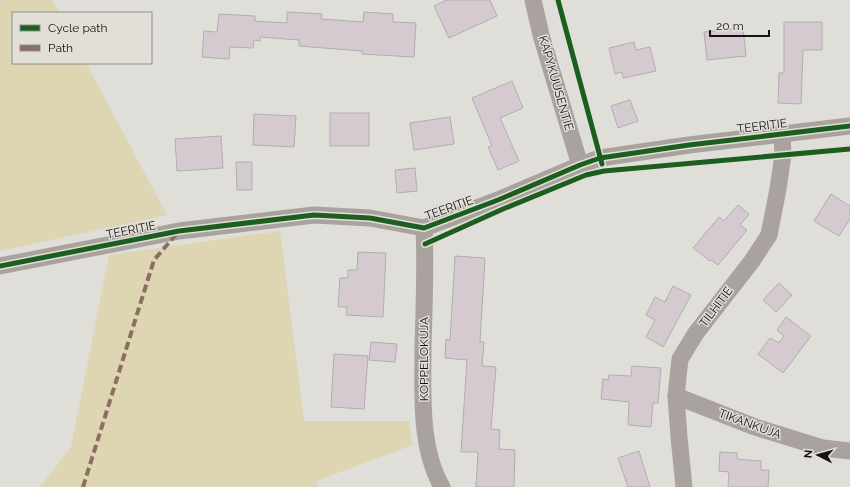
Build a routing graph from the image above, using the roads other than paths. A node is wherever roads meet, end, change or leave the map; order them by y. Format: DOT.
graph roads {
  1 [pos="533,0"];
  2 [pos="850,126"];
  3 [pos="782,134"];
  4 [pos="580,165"];
  5 [pos="424,228"];
  6 [pos="0,266"];
  7 [pos="676,396"];
  8 [pos="850,451"];
  9 [pos="442,487"];
  10 [pos="684,487"];
  1 -- 4 [label="street, KÄPYKUUSENTIE"];
  2 -- 3 [label="street, TEERITIE"];
  3 -- 4 [label="street, TEERITIE"];
  3 -- 7 [label="street, TILHITIE"];
  4 -- 5 [label="street, TEERITIE"];
  5 -- 6 [label="street, TEERITIE"];
  5 -- 9 [label="street, KOPPELOKUJA"];
  7 -- 8 [label="street, TIKANKUJA"];
  7 -- 10 [label="street, TILHITIE"];
}
